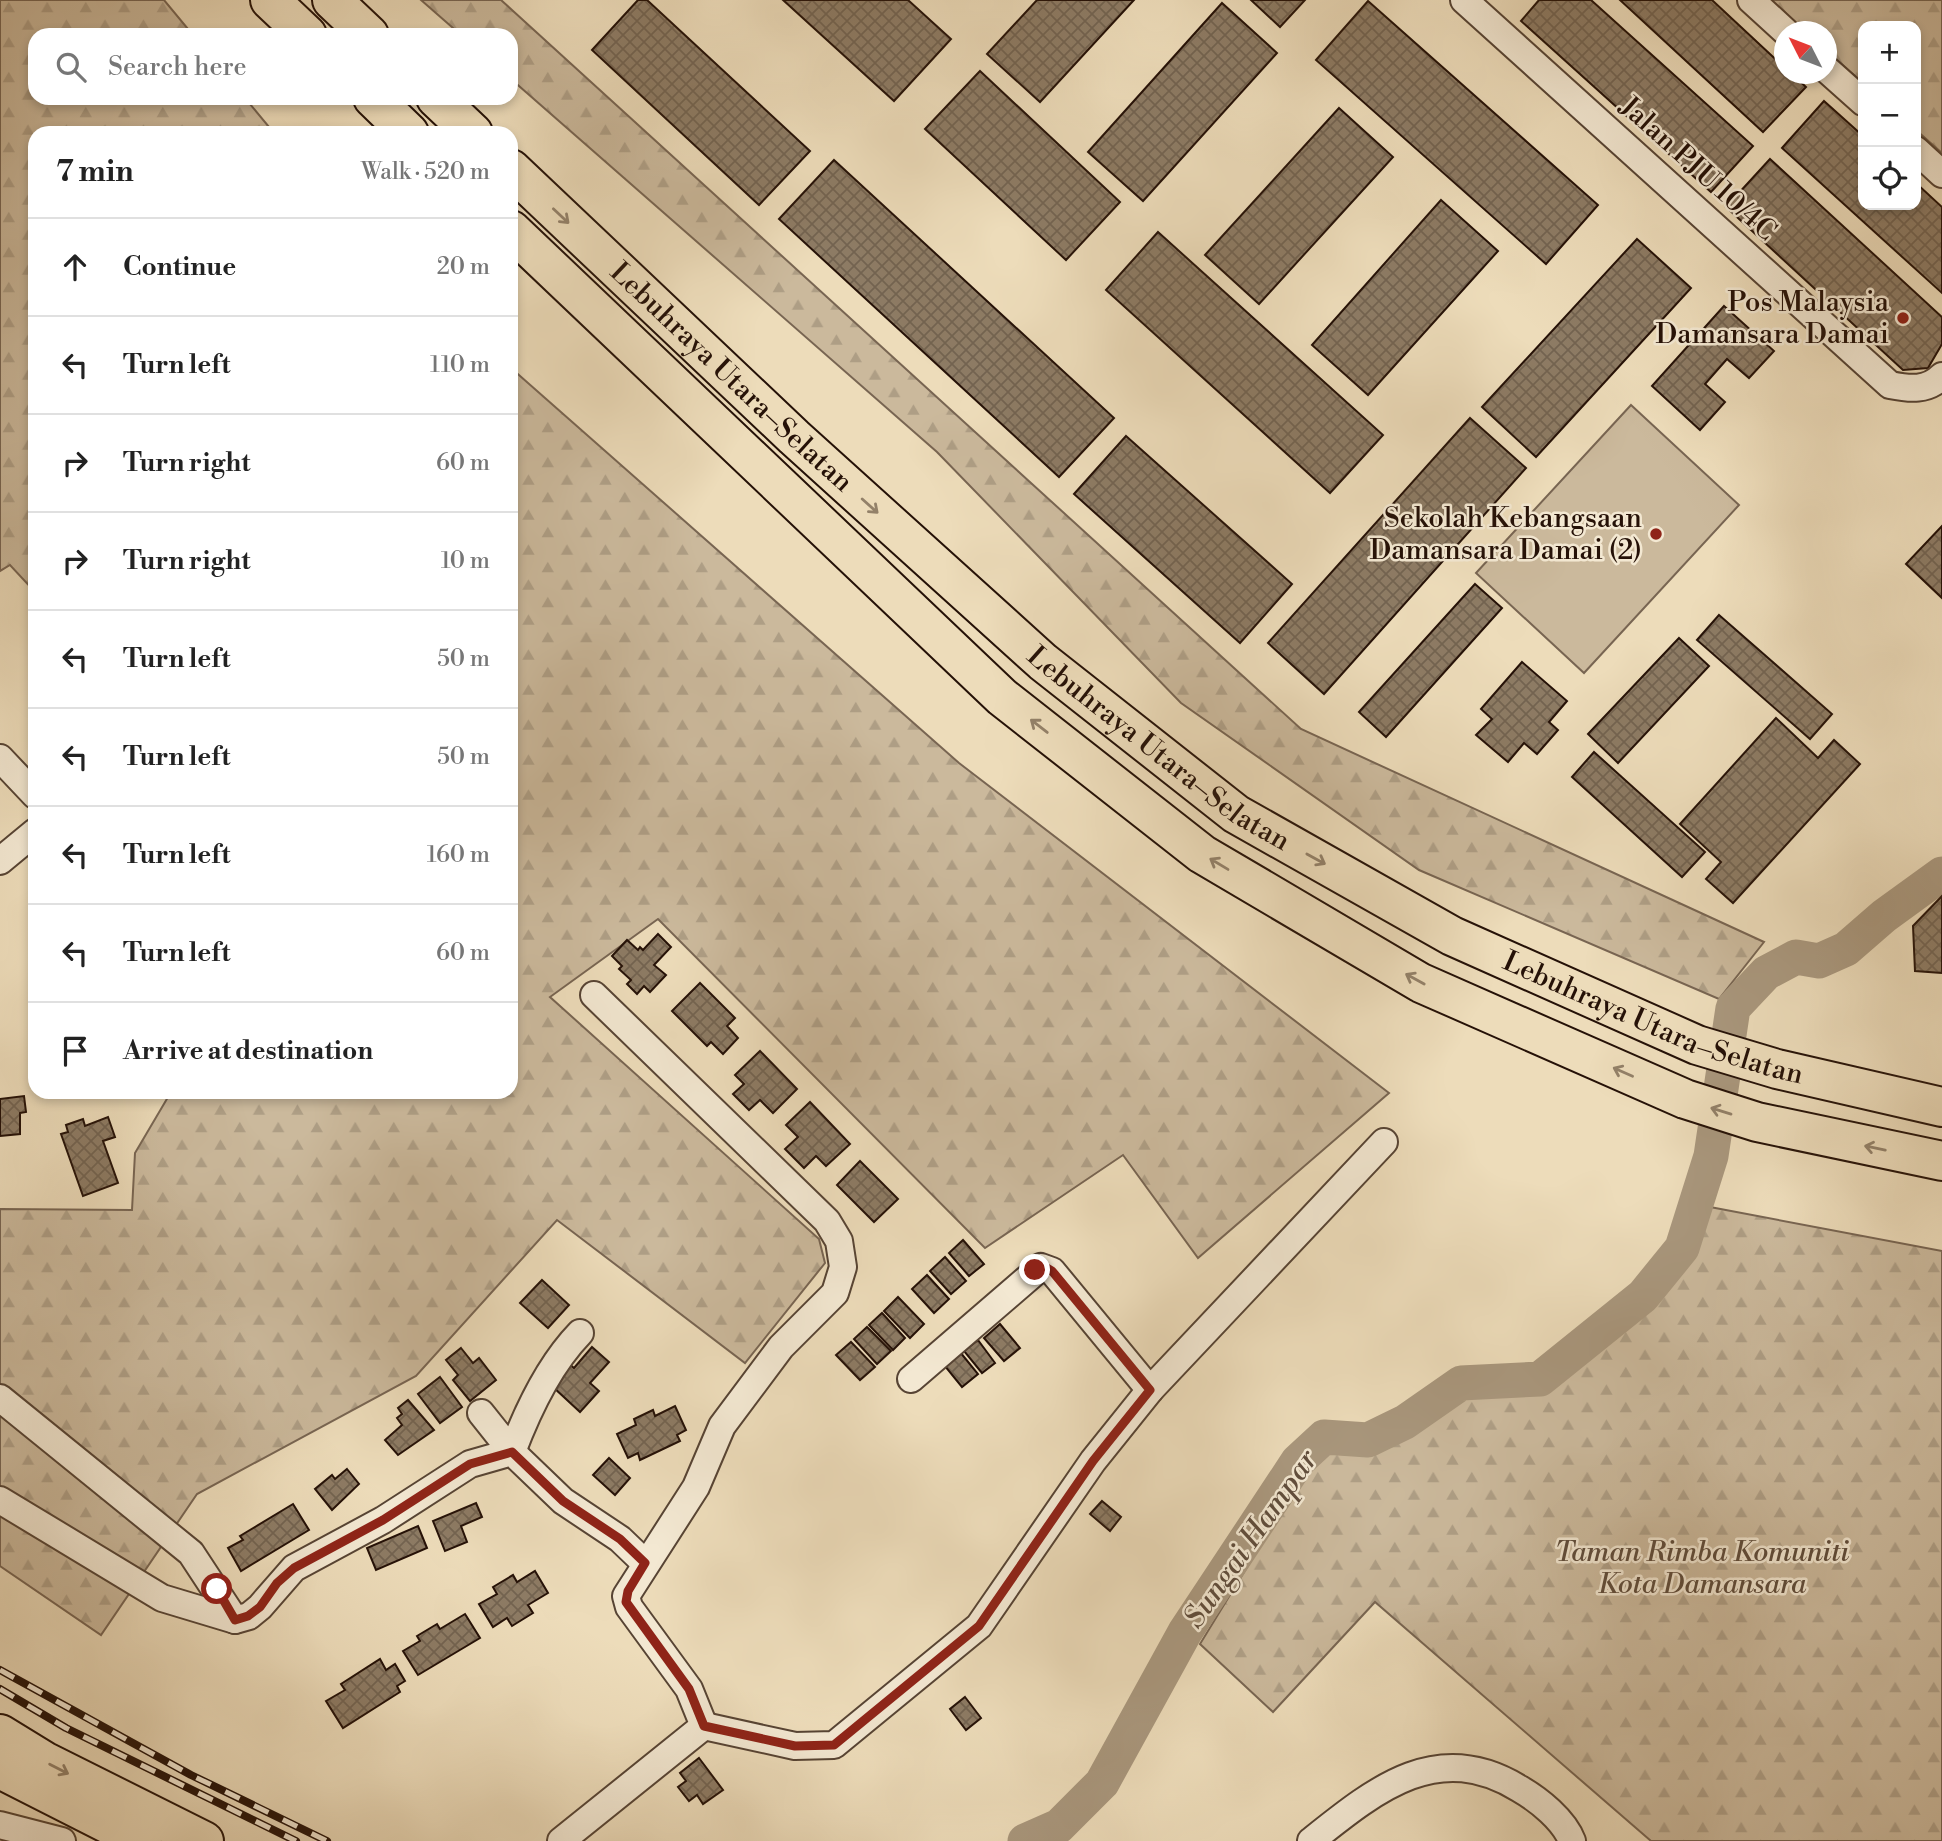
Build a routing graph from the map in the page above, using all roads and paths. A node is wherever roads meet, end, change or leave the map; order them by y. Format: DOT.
graph roads {
  1 [pos="270,0"];
  2 [pos="332,0"];
  3 [pos="1751,0"];
  4 [pos="1481,5"];
  5 [pos="1774,21"];
  6 [pos="300,28"];
  7 [pos="362,28"];
  8 [pos="1837,79"];
  9 [pos="1858,98"];
  10 [pos="380,105"];
  11 [pos="443,105"];
  12 [pos="403,126"];
  13 [pos="465,126"];
  14 [pos="1921,155"];
  15 [pos="1942,174"];
  16 [pos="518,176"];
  17 [pos="518,237"];
  18 [pos="1942,376"];
  19 [pos="0,758"];
  20 [pos="28,788"];
  21 [pos="28,838"];
  22 [pos="0,861"];
  23 [pos="594,995"];
  24 [pos="1942,1107"];
  25 [pos="1384,1142"];
  26 [pos="1942,1160"];
  27 [pos="580,1334"];
  28 [pos="911,1379"];
  29 [pos="1150,1390"];
  30 [pos="0,1398"];
  31 [pos="481,1413"];
  32 [pos="512,1452"];
  33 [pos="0,1500"];
  34 [pos="645,1563"];
  35 [pos="235,1620"];
  36 [pos="704,1726"];
  37 [pos="0,1734"];
  38 [pos="0,1769"];
  39 [pos="0,1786"];
  40 [pos="38,1791"];
  41 [pos="0,1825"];
  42 [pos="62,1841"];
  43 [pos="142,1841"];
  44 [pos="204,1841"];
  45 [pos="561,1841"];
  46 [pos="1311,1841"];
  47 [pos="1572,1841"];
  1 -- 6 [label="highway"];
  2 -- 7 [label="highway"];
  3 -- 5 [label="street"];
  4 -- 18 [label="street, Jalan PJU 10/4C"];
  8 -- 9 [label="street"];
  10 -- 12 [label="highway"];
  11 -- 13 [label="highway"];
  14 -- 15 [label="street"];
  16 -- 24 [label="highway, Lebuhraya Utara–Selatan, one-way"];
  26 -- 17 [label="highway, Lebuhraya Utara–Selatan, one-way"];
  19 -- 20 [label="street"];
  21 -- 22 [label="street"];
  23 -- 34 [label="street"];
  25 -- 29 [label="street"];
  27 -- 32 [label="street"];
  28 -- 29 [label="street"];
  29 -- 36 [label="street"];
  30 -- 35 [label="street"];
  31 -- 32 [label="street"];
  32 -- 34 [label="street"];
  32 -- 35 [label="street"];
  33 -- 35 [label="street"];
  34 -- 36 [label="street"];
  36 -- 45 [label="street"];
  37 -- 44 [label="highway, one-way"];
  38 -- 40 [label="highway"];
  39 -- 40 [label="highway"];
  40 -- 43 [label="highway"];
  41 -- 42 [label="street"];
  46 -- 47 [label="street"];
}
